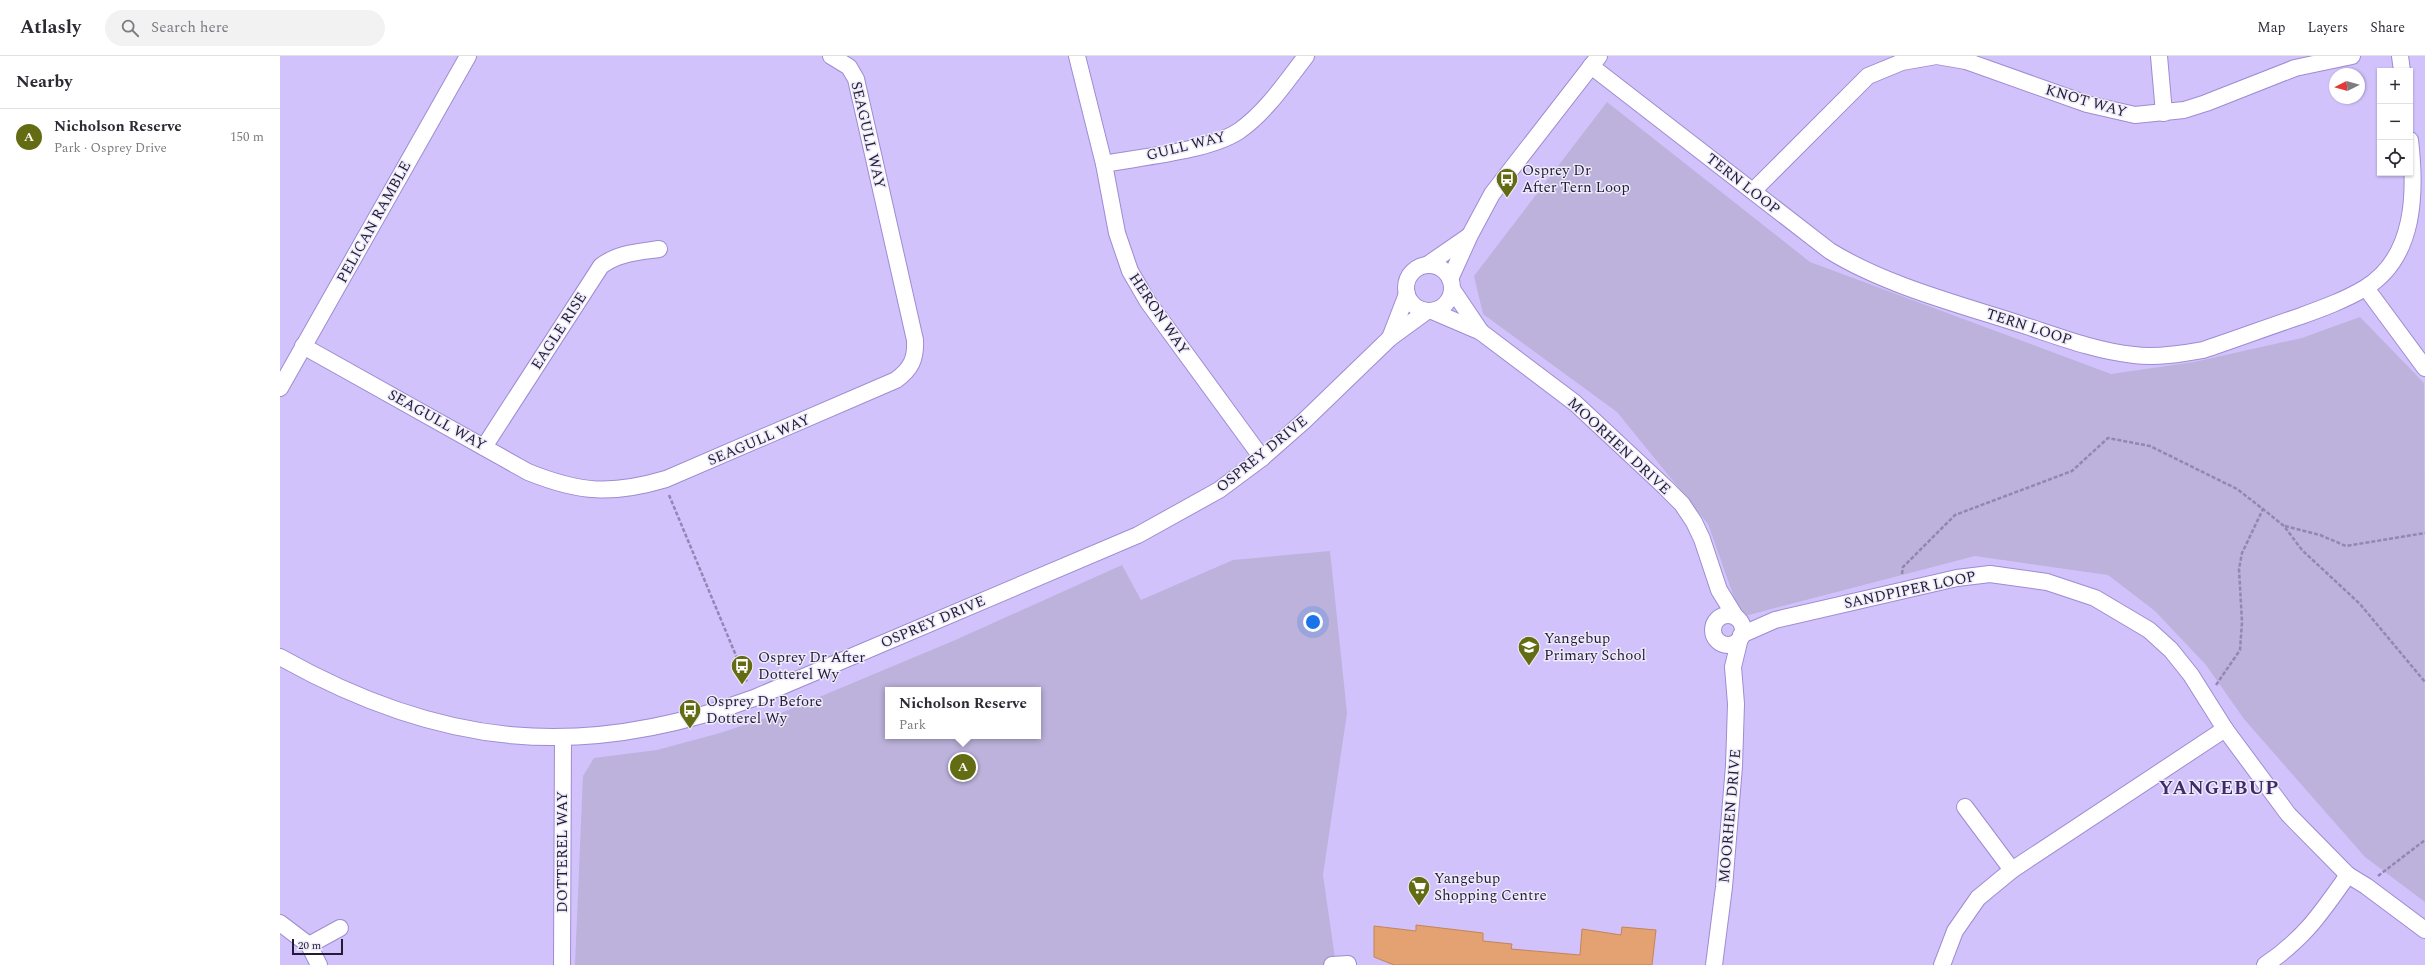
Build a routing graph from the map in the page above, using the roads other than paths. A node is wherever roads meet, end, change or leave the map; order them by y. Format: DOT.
graph roads {
  1 [pos="468,56"];
  2 [pos="831,56"];
  3 [pos="1077,56"];
  4 [pos="1306,56"];
  5 [pos="1936,56"];
  6 [pos="2159,56"];
  7 [pos="2352,56"];
  8 [pos="2400,56"];
  9 [pos="1595,61"];
  10 [pos="2402,68"];
  11 [pos="2164,113"];
  12 [pos="1104,164"];
  13 [pos="2413,176"];
  14 [pos="1753,192"];
  15 [pos="1470,235"];
  16 [pos="659,249"];
  17 [pos="1427,265"];
  18 [pos="1451,284"];
  19 [pos="2366,288"];
  20 [pos="1407,294"];
  21 [pos="1430,311"];
  22 [pos="1481,332"];
  23 [pos="1390,338"];
  24 [pos="303,346"];
  25 [pos="2425,368"];
  26 [pos="280,388"];
  27 [pos="484,447"];
  28 [pos="1262,458"];
  29 [pos="1730,618"];
  30 [pos="1775,620"];
  31 [pos="1741,636"];
  32 [pos="1721,643"];
  33 [pos="280,657"];
  34 [pos="1733,667"];
  35 [pos="2224,729"];
  36 [pos="563,738"];
  37 [pos="1965,807"];
  38 [pos="2012,870"];
  39 [pos="2348,875"];
  40 [pos="280,923"];
  41 [pos="340,928"];
  42 [pos="2425,930"];
  43 [pos="308,945"];
  44 [pos="1348,964"];
  45 [pos="319,965"];
  46 [pos="562,965"];
  47 [pos="1332,965"];
  48 [pos="1714,965"];
  49 [pos="1942,965"];
  50 [pos="2265,965"];
  1 -- 24 [label="street, PELICAN RAMBLE"];
  2 -- 27 [label="street, SEAGULL WAY"];
  3 -- 12 [label="street, HERON WAY"];
  4 -- 12 [label="street, GULL WAY"];
  5 -- 11 [label="street, KNOT WAY"];
  5 -- 14 [label="street, KNOT WAY"];
  6 -- 11 [label="street"];
  7 -- 11 [label="street, KNOT WAY"];
  8 -- 10 [label="street"];
  9 -- 14 [label="street, TERN LOOP"];
  9 -- 15 [label="street"];
  12 -- 28 [label="street, HERON WAY"];
  13 -- 19 [label="street, TERN LOOP"];
  14 -- 19 [label="street, TERN LOOP"];
  15 -- 17 [label="street"];
  15 -- 18 [label="street"];
  16 -- 27 [label="street, EAGLE RISE"];
  17 -- 18 [label="street"];
  17 -- 20 [label="street"];
  18 -- 21 [label="street"];
  18 -- 22 [label="street, MOORHEN DRIVE"];
  19 -- 25 [label="street"];
  20 -- 21 [label="street"];
  20 -- 23 [label="street, OSPREY DRIVE"];
  21 -- 22 [label="street, MOORHEN DRIVE"];
  21 -- 23 [label="street, OSPREY DRIVE"];
  22 -- 29 [label="street, MOORHEN DRIVE"];
  23 -- 28 [label="street, OSPREY DRIVE"];
  24 -- 26 [label="street, PELICAN RAMBLE"];
  24 -- 27 [label="street, SEAGULL WAY"];
  28 -- 36 [label="street, OSPREY DRIVE"];
  29 -- 30 [label="street, SANDPIPER LOOP"];
  29 -- 31 [label="street"];
  29 -- 32 [label="street"];
  30 -- 31 [label="street, SANDPIPER LOOP"];
  30 -- 35 [label="street, SANDPIPER LOOP"];
  31 -- 32 [label="street"];
  31 -- 34 [label="street, MOORHEN DRIVE"];
  32 -- 34 [label="street, MOORHEN DRIVE"];
  33 -- 36 [label="street, OSPREY DRIVE"];
  34 -- 48 [label="street, MOORHEN DRIVE"];
  35 -- 38 [label="street"];
  35 -- 39 [label="street, SANDPIPER LOOP"];
  36 -- 46 [label="street, DOTTEREL WAY"];
  37 -- 38 [label="street"];
  38 -- 49 [label="street"];
  39 -- 42 [label="street, SANDPIPER LOOP"];
  39 -- 50 [label="street"];
  40 -- 43 [label="street"];
  41 -- 43 [label="street"];
  43 -- 45 [label="street"];
  44 -- 47 [label="street"];
}
